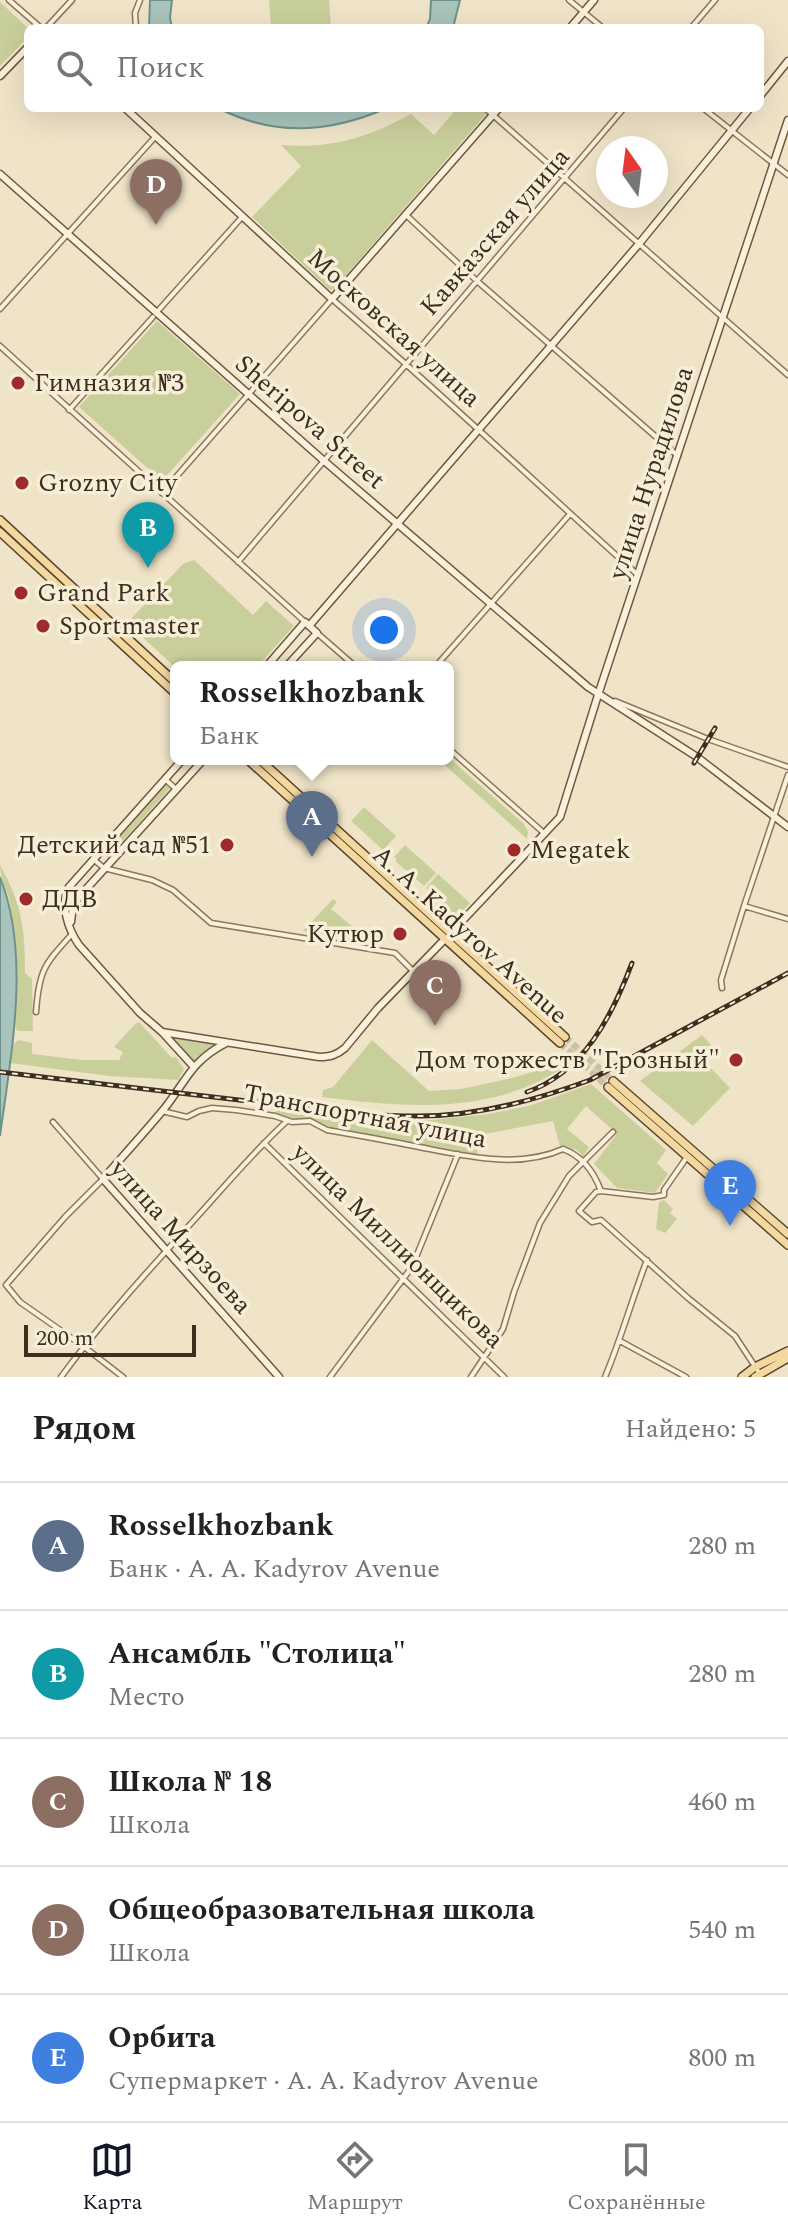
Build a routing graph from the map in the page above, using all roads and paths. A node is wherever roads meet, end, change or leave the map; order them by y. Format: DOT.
graph roads {
  1 [pos="9,0"];
  2 [pos="72,0"];
  3 [pos="140,0"];
  4 [pos="569,0"];
  5 [pos="594,0"];
  6 [pos="715,0"];
  7 [pos="584,12"];
  8 [pos="38,24"];
  9 [pos="47,24"];
  10 [pos="136,24"];
  11 [pos="574,24"];
  12 [pos="598,24"];
  13 [pos="694,24"];
  14 [pos="24,51"];
  15 [pos="788,61"];
  16 [pos="0,76"];
  17 [pos="764,91"];
  18 [pos="129,112"];
  19 [pos="490,112"];
  20 [pos="496,112"];
  21 [pos="621,112"];
  22 [pos="708,112"];
  23 [pos="747,112"];
  24 [pos="493,115"];
  25 [pos="788,120"];
  26 [pos="731,131"];
  27 [pos="155,137"];
  28 [pos="774,163"];
  29 [pos="0,174"];
  30 [pos="788,175"];
  31 [pos="565,179"];
  32 [pos="405,214"];
  33 [pos="242,217"];
  34 [pos="67,234"];
  35 [pos="638,245"];
  36 [pos="477,281"];
  37 [pos="332,299"];
  38 [pos="0,309"];
  39 [pos="154,315"];
  40 [pos="723,318"];
  41 [pos="550,345"];
  42 [pos="0,346"];
  43 [pos="407,364"];
  44 [pos="788,375"];
  45 [pos="247,394"];
  46 [pos="69,410"];
  47 [pos="477,430"];
  48 [pos="678,456"];
  49 [pos="323,460"];
  50 [pos="162,493"];
  51 [pos="570,514"];
  52 [pos="0,520"];
  53 [pos="398,523"];
  54 [pos="0,532"];
  55 [pos="238,562"];
  56 [pos="638,575"];
  57 [pos="490,604"];
  58 [pos="307,624"];
  59 [pos="317,633"];
  60 [pos="272,661"];
  61 [pos="291,661"];
  62 [pos="349,661"];
  63 [pos="440,661"];
  64 [pos="170,677"];
  65 [pos="170,688"];
  66 [pos="598,695"];
  67 [pos="454,753"];
  68 [pos="178,765"];
  69 [pos="199,765"];
  70 [pos="254,765"];
  71 [pos="265,765"];
  72 [pos="788,767"];
  73 [pos="788,775"];
  74 [pos="165,779"];
  75 [pos="177,790"];
  76 [pos="774,815"];
  77 [pos="788,827"];
  78 [pos="545,834"];
  79 [pos="93,859"];
  80 [pos="104,868"];
  81 [pos="69,887"];
  82 [pos="78,898"];
  83 [pos="744,906"];
  84 [pos="788,919"];
  85 [pos="72,933"];
  86 [pos="447,937"];
  87 [pos="413,971"];
  88 [pos="722,988"];
  89 [pos="36,1012"];
  90 [pos="162,1032"];
  91 [pos="562,1040"];
  92 [pos="226,1043"];
  93 [pos="193,1066"];
  94 [pos="162,1111"];
  95 [pos="287,1121"];
  96 [pos="53,1122"];
  97 [pos="613,1132"];
  98 [pos="264,1143"];
  99 [pos="458,1154"];
  100 [pos="687,1157"];
  101 [pos="583,1164"];
  102 [pos="103,1179"];
  103 [pos="601,1191"];
  104 [pos="788,1234"];
  105 [pos="788,1245"];
  106 [pos="166,1251"];
  107 [pos="647,1260"];
  108 [pos="404,1277"];
  109 [pos="620,1341"];
  110 [pos="83,1346"];
  111 [pos="788,1351"];
  112 [pos="788,1358"];
  113 [pos="485,1359"];
  114 [pos="757,1373"];
  115 [pos="61,1377"];
  116 [pos="123,1377"];
  117 [pos="279,1377"];
  118 [pos="330,1377"];
  119 [pos="471,1377"];
  120 [pos="504,1377"];
  121 [pos="605,1377"];
  122 [pos="686,1377"];
  123 [pos="742,1377"];
  1 -- 8 [label="street"];
  2 -- 9 [label="street"];
  3 -- 10 [label="street"];
  4 -- 7 [label="street"];
  5 -- 7 [label="street"];
  6 -- 13 [label="street"];
  7 -- 11 [label="street"];
  7 -- 12 [label="street"];
  14 -- 16 [label="street"];
  15 -- 17 [label="street"];
  18 -- 27 [label="street, Московская улица"];
  19 -- 24 [label="street"];
  20 -- 24 [label="street"];
  21 -- 31 [label="street, Кавказская улица"];
  22 -- 26 [label="street"];
  23 -- 26 [label="street"];
  24 -- 31 [label="street"];
  24 -- 32 [label="street"];
  25 -- 28 [label="street, улица Нурадилова"];
  26 -- 28 [label="street"];
  26 -- 35 [label="street"];
  27 -- 33 [label="street, Московская улица"];
  27 -- 34 [label="street"];
  28 -- 30 [label="street"];
  28 -- 40 [label="street, улица Нурадилова"];
  29 -- 34 [label="street, Sheripova Street"];
  31 -- 35 [label="street"];
  31 -- 36 [label="street, Кавказская улица"];
  32 -- 36 [label="street"];
  32 -- 37 [label="street"];
  33 -- 37 [label="street, Московская улица"];
  33 -- 39 [label="street"];
  34 -- 38 [label="street"];
  34 -- 39 [label="street, Sheripova Street"];
  35 -- 40 [label="street"];
  35 -- 41 [label="street"];
  36 -- 41 [label="street"];
  36 -- 43 [label="street, Кавказская улица"];
  37 -- 43 [label="street, Московская улица"];
  37 -- 45 [label="street"];
  39 -- 45 [label="street, Sheripova Street"];
  39 -- 46 [label="street"];
  40 -- 44 [label="street"];
  40 -- 48 [label="street, улица Нурадилова"];
  41 -- 47 [label="street"];
  41 -- 48 [label="street"];
  42 -- 46 [label="street"];
  43 -- 47 [label="street, Московская улица"];
  43 -- 49 [label="street, Кавказская улица"];
  45 -- 49 [label="street, Sheripova Street"];
  45 -- 50 [label="street"];
  46 -- 50 [label="street"];
  47 -- 51 [label="street, Московская улица"];
  47 -- 53 [label="street"];
  48 -- 56 [label="street, улица Нурадилова"];
  49 -- 53 [label="street, Sheripova Street"];
  49 -- 55 [label="street, Кавказская улица"];
  50 -- 55 [label="street"];
  51 -- 56 [label="street, Московская улица"];
  51 -- 57 [label="street"];
  52 -- 64 [label="main road"];
  53 -- 57 [label="street, Sheripova Street"];
  53 -- 58 [label="street"];
  54 -- 65 [label="main road"];
  55 -- 58 [label="street"];
  56 -- 66 [label="street, улица Нурадилова"];
  57 -- 63 [label="street"];
  57 -- 66 [label="street, Sheripova Street"];
  58 -- 59 [label="street"];
  58 -- 60 [label="street"];
  59 -- 61 [label="street"];
  59 -- 62 [label="street"];
  66 -- 72 [label="street"];
  66 -- 76 [label="street, Sheripova Street"];
  66 -- 78 [label="street, улица Нурадилова"];
  67 -- 78 [label="street"];
  68 -- 74 [label="street"];
  69 -- 75 [label="street"];
  70 -- 86 [label="main road, A. A. Kadyrov Avenue"];
  71 -- 86 [label="main road, A. A. Kadyrov Avenue"];
  73 -- 76 [label="street"];
  74 -- 75 [label="street"];
  74 -- 79 [label="street"];
  75 -- 80 [label="street"];
  76 -- 77 [label="street, Sheripova Street"];
  76 -- 83 [label="street"];
  78 -- 86 [label="street, улица Нурадилова"];
  79 -- 80 [label="street"];
  79 -- 81 [label="street"];
  80 -- 82 [label="street"];
  80 -- 87 [label="street"];
  81 -- 82 [label="street"];
  81 -- 85 [label="street"];
  82 -- 85 [label="street"];
  83 -- 84 [label="street"];
  83 -- 88 [label="street"];
  85 -- 89 [label="street"];
  85 -- 90 [label="street"];
  86 -- 87 [label="street, улица Нурадилова"];
  86 -- 91 [label="main road, A. A. Kadyrov Avenue"];
  87 -- 92 [label="street, улица Нурадилова"];
  90 -- 92 [label="street"];
  90 -- 93 [label="street"];
  92 -- 93 [label="street"];
  93 -- 94 [label="street"];
  94 -- 95 [label="street, Транспортная улица"];
  94 -- 102 [label="street"];
  95 -- 98 [label="street"];
  95 -- 99 [label="street, Транспортная улица"];
  96 -- 102 [label="street, улица Мирзоева"];
  97 -- 101 [label="street"];
  98 -- 106 [label="street"];
  98 -- 108 [label="street, улица Миллионщикова"];
  99 -- 101 [label="street, Транспортная улица"];
  99 -- 108 [label="street"];
  100 -- 103 [label="street"];
  100 -- 104 [label="main road"];
  100 -- 105 [label="main road"];
  101 -- 103 [label="street"];
  101 -- 113 [label="street"];
  102 -- 106 [label="street, улица Мирзоева"];
  102 -- 110 [label="street"];
  103 -- 107 [label="street"];
  106 -- 110 [label="street"];
  106 -- 117 [label="street, улица Мирзоева"];
  107 -- 109 [label="street"];
  107 -- 114 [label="street"];
  108 -- 113 [label="street, улица Миллионщикова"];
  108 -- 118 [label="street"];
  109 -- 121 [label="street"];
  109 -- 122 [label="street"];
  110 -- 115 [label="street"];
  110 -- 116 [label="street"];
  111 -- 114 [label="main road"];
  112 -- 114 [label="main road"];
  113 -- 119 [label="street"];
  113 -- 120 [label="street, улица Миллионщикова"];
  114 -- 123 [label="main road"];
}
